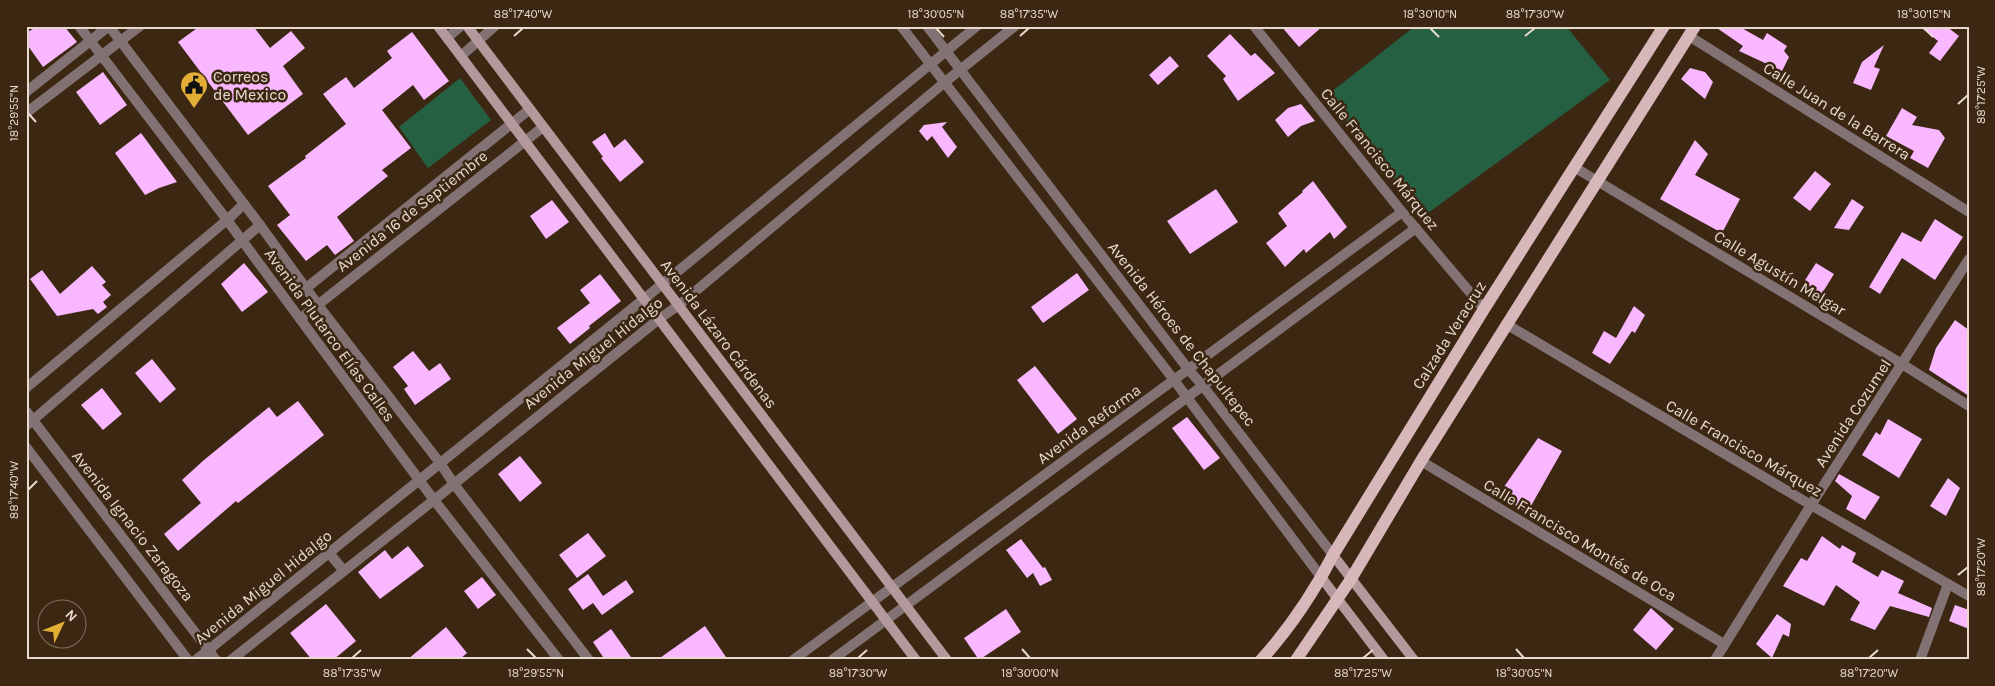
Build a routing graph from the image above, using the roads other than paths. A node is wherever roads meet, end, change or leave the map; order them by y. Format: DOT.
graph roads {
  1 [pos="79,26"];
  2 [pos="109,26"];
  3 [pos="140,26"];
  4 [pos="438,26"];
  5 [pos="461,26"];
  6 [pos="467,26"];
  7 [pos="495,26"];
  8 [pos="901,26"];
  9 [pos="927,26"];
  10 [pos="977,26"];
  11 [pos="1015,26"];
  12 [pos="1254,26"];
  13 [pos="1664,26"];
  14 [pos="1692,31"];
  15 [pos="447,38"];
  16 [pos="478,40"];
  17 [pos="121,41"];
  18 [pos="91,42"];
  19 [pos="946,51"];
  20 [pos="101,56"];
  21 [pos="461,56"];
  22 [pos="931,64"];
  23 [pos="959,71"];
  24 [pos="945,82"];
  25 [pos="26,92"];
  26 [pos="530,109"];
  27 [pos="26,113"];
  28 [pos="511,123"];
  29 [pos="543,126"];
  30 [pos="525,141"];
  31 [pos="1574,167"];
  32 [pos="1598,182"];
  33 [pos="244,204"];
  34 [pos="1402,212"];
  35 [pos="1969,212"];
  36 [pos="228,220"];
  37 [pos="260,225"];
  38 [pos="1416,228"];
  39 [pos="242,240"];
  40 [pos="1969,259"];
  41 [pos="662,284"];
  42 [pos="306,289"];
  43 [pos="644,299"];
  44 [pos="318,305"];
  45 [pos="679,305"];
  46 [pos="1484,309"];
  47 [pos="300,319"];
  48 [pos="659,319"];
  49 [pos="1506,324"];
  50 [pos="1902,364"];
  51 [pos="1188,369"];
  52 [pos="1174,380"];
  53 [pos="1203,386"];
  54 [pos="26,388"];
  55 [pos="1186,398"];
  56 [pos="1969,406"];
  57 [pos="28,419"];
  58 [pos="26,447"];
  59 [pos="1421,461"];
  60 [pos="440,462"];
  61 [pos="419,480"];
  62 [pos="454,484"];
  63 [pos="434,500"];
  64 [pos="1811,505"];
  65 [pos="329,553"];
  66 [pos="1333,555"];
  67 [pos="344,571"];
  68 [pos="1321,577"];
  69 [pos="1351,579"];
  70 [pos="1948,584"];
  71 [pos="892,587"];
  72 [pos="1969,596"];
  73 [pos="1338,600"];
  74 [pos="872,602"];
  75 [pos="906,605"];
  76 [pos="886,620"];
  77 [pos="1724,644"];
  78 [pos="209,650"];
  79 [pos="188,660"];
  80 [pos="196,660"];
  81 [pos="216,660"];
  82 [pos="232,660"];
  83 [pos="559,660"];
  84 [pos="589,660"];
  85 [pos="793,660"];
  86 [pos="832,660"];
  87 [pos="916,660"];
  88 [pos="947,660"];
  89 [pos="1261,660"];
  90 [pos="1296,660"];
  91 [pos="1384,660"];
  92 [pos="1414,660"];
  93 [pos="1715,660"];
  94 [pos="1920,660"];
  1 -- 18 [label="street, Avenida Plutarco Elías Calles"];
  2 -- 17 [label="street, Avenida Plutarco Elías Calles"];
  2 -- 18 [label="street"];
  3 -- 17 [label="street"];
  4 -- 15 [label="main road"];
  5 -- 15 [label="street"];
  6 -- 16 [label="main road, Avenida Lázaro Cárdenas"];
  7 -- 16 [label="street"];
  8 -- 22 [label="street, Avenida Héroes de Chapultepec"];
  9 -- 19 [label="street, Avenida Héroes de Chapultepec"];
  10 -- 19 [label="street, Avenida Miguel Hidalgo"];
  11 -- 23 [label="street, Avenida Miguel Hidalgo"];
  12 -- 34 [label="street, Calle Francisco Márquez"];
  13 -- 31 [label="main road, Calzada Veracruz"];
  14 -- 32 [label="main road"];
  14 -- 35 [label="street, Calle Juan de la Barrera"];
  15 -- 21 [label="main road"];
  16 -- 21 [label="street"];
  16 -- 26 [label="main road, Avenida Lázaro Cárdenas"];
  17 -- 20 [label="street"];
  17 -- 33 [label="street, Avenida Plutarco Elías Calles"];
  18 -- 20 [label="street, Avenida Plutarco Elías Calles"];
  18 -- 25 [label="street"];
  19 -- 22 [label="street, Avenida Miguel Hidalgo"];
  19 -- 23 [label="street, Avenida Héroes de Chapultepec"];
  20 -- 27 [label="street"];
  20 -- 36 [label="street, Avenida Plutarco Elías Calles"];
  21 -- 28 [label="main road"];
  22 -- 24 [label="street, Avenida Héroes de Chapultepec"];
  22 -- 41 [label="street, Avenida Miguel Hidalgo"];
  23 -- 24 [label="street, Avenida Miguel Hidalgo"];
  23 -- 51 [label="street, Avenida Héroes de Chapultepec"];
  24 -- 45 [label="street, Avenida Miguel Hidalgo"];
  24 -- 52 [label="street, Avenida Héroes de Chapultepec"];
  26 -- 28 [label="street, Avenida 16 de Septiembre"];
  26 -- 29 [label="main road, Avenida Lázaro Cárdenas"];
  28 -- 30 [label="main road"];
  28 -- 42 [label="street, Avenida 16 de Septiembre"];
  29 -- 30 [label="street, Avenida 16 de Septiembre"];
  29 -- 41 [label="main road, Avenida Lázaro Cárdenas"];
  30 -- 43 [label="main road"];
  30 -- 44 [label="street, Avenida 16 de Septiembre"];
  31 -- 32 [label="street, Calle Agustín Melgar"];
  31 -- 46 [label="main road, Calzada Veracruz"];
  32 -- 49 [label="main road"];
  32 -- 50 [label="street, Calle Agustín Melgar"];
  33 -- 36 [label="street"];
  33 -- 37 [label="street, Avenida Plutarco Elías Calles"];
  34 -- 38 [label="street, Calle Francisco Márquez"];
  34 -- 51 [label="street, Avenida Reforma"];
  36 -- 39 [label="street, Avenida Plutarco Elías Calles"];
  36 -- 54 [label="street"];
  37 -- 39 [label="street"];
  37 -- 42 [label="street, Avenida Plutarco Elías Calles"];
  38 -- 46 [label="street, Calle Francisco Márquez"];
  38 -- 53 [label="street"];
  39 -- 47 [label="street, Avenida Plutarco Elías Calles"];
  39 -- 57 [label="street"];
  40 -- 50 [label="street, Avenida Cozumel"];
  41 -- 43 [label="street, Avenida Miguel Hidalgo"];
  41 -- 45 [label="main road, Avenida Lázaro Cárdenas"];
  42 -- 44 [label="street, Avenida Plutarco Elías Calles"];
  43 -- 48 [label="main road"];
  43 -- 60 [label="street, Avenida Miguel Hidalgo"];
  44 -- 47 [label="street, Avenida 16 de Septiembre"];
  44 -- 60 [label="street, Avenida Plutarco Elías Calles"];
  45 -- 48 [label="street, Avenida Miguel Hidalgo"];
  45 -- 71 [label="main road, Avenida Lázaro Cárdenas"];
  46 -- 66 [label="main road, Calzada Veracruz"];
  47 -- 61 [label="street, Avenida Plutarco Elías Calles"];
  48 -- 62 [label="street, Avenida Miguel Hidalgo"];
  48 -- 74 [label="main road"];
  49 -- 59 [label="main road"];
  49 -- 64 [label="street, Calle Francisco Márquez"];
  50 -- 56 [label="street, Calle Agustín Melgar"];
  50 -- 64 [label="street, Avenida Cozumel"];
  51 -- 52 [label="street, Avenida Reforma"];
  51 -- 53 [label="street, Avenida Héroes de Chapultepec"];
  52 -- 55 [label="street, Avenida Héroes de Chapultepec"];
  52 -- 71 [label="street, Avenida Reforma"];
  53 -- 55 [label="street"];
  53 -- 66 [label="street, Avenida Héroes de Chapultepec"];
  55 -- 68 [label="street, Avenida Héroes de Chapultepec"];
  55 -- 75 [label="street"];
  57 -- 78 [label="street, Avenida Ignacio Zaragoza"];
  58 -- 79 [label="street"];
  59 -- 69 [label="main road"];
  59 -- 77 [label="street, Calle Francisco Montés de Oca"];
  60 -- 61 [label="street, Avenida Miguel Hidalgo"];
  60 -- 62 [label="street, Avenida Plutarco Elías Calles"];
  61 -- 63 [label="street, Avenida Plutarco Elías Calles"];
  61 -- 65 [label="street, Avenida Miguel Hidalgo"];
  62 -- 63 [label="street, Avenida Miguel Hidalgo"];
  62 -- 84 [label="street, Avenida Plutarco Elías Calles"];
  63 -- 67 [label="street, Avenida Miguel Hidalgo"];
  63 -- 83 [label="street, Avenida Plutarco Elías Calles"];
  64 -- 70 [label="street, Calle Francisco Márquez"];
  64 -- 77 [label="street, Avenida Cozumel"];
  65 -- 67 [label="street"];
  65 -- 78 [label="street, Avenida Miguel Hidalgo"];
  66 -- 68 [label="main road, Calzada Veracruz"];
  66 -- 69 [label="main road, Avenida Héroes de Chapultepec"];
  67 -- 82 [label="street, Avenida Miguel Hidalgo"];
  68 -- 73 [label="main road, Avenida Héroes de Chapultepec"];
  68 -- 89 [label="main road, Calzada Veracruz"];
  69 -- 73 [label="main road"];
  69 -- 92 [label="main road, Avenida Héroes de Chapultepec"];
  70 -- 72 [label="street, Calle Francisco Márquez"];
  70 -- 94 [label="street"];
  71 -- 74 [label="street, Avenida Reforma"];
  71 -- 75 [label="main road, Avenida Lázaro Cárdenas"];
  73 -- 90 [label="main road"];
  73 -- 91 [label="main road, Avenida Héroes de Chapultepec"];
  74 -- 76 [label="main road"];
  74 -- 85 [label="street, Avenida Reforma"];
  75 -- 76 [label="street"];
  75 -- 88 [label="main road, Avenida Lázaro Cárdenas"];
  76 -- 86 [label="street"];
  76 -- 87 [label="main road"];
  77 -- 93 [label="street, Avenida Cozumel"];
  78 -- 80 [label="street, Avenida Miguel Hidalgo"];
  78 -- 81 [label="street, Avenida Ignacio Zaragoza"];
}
